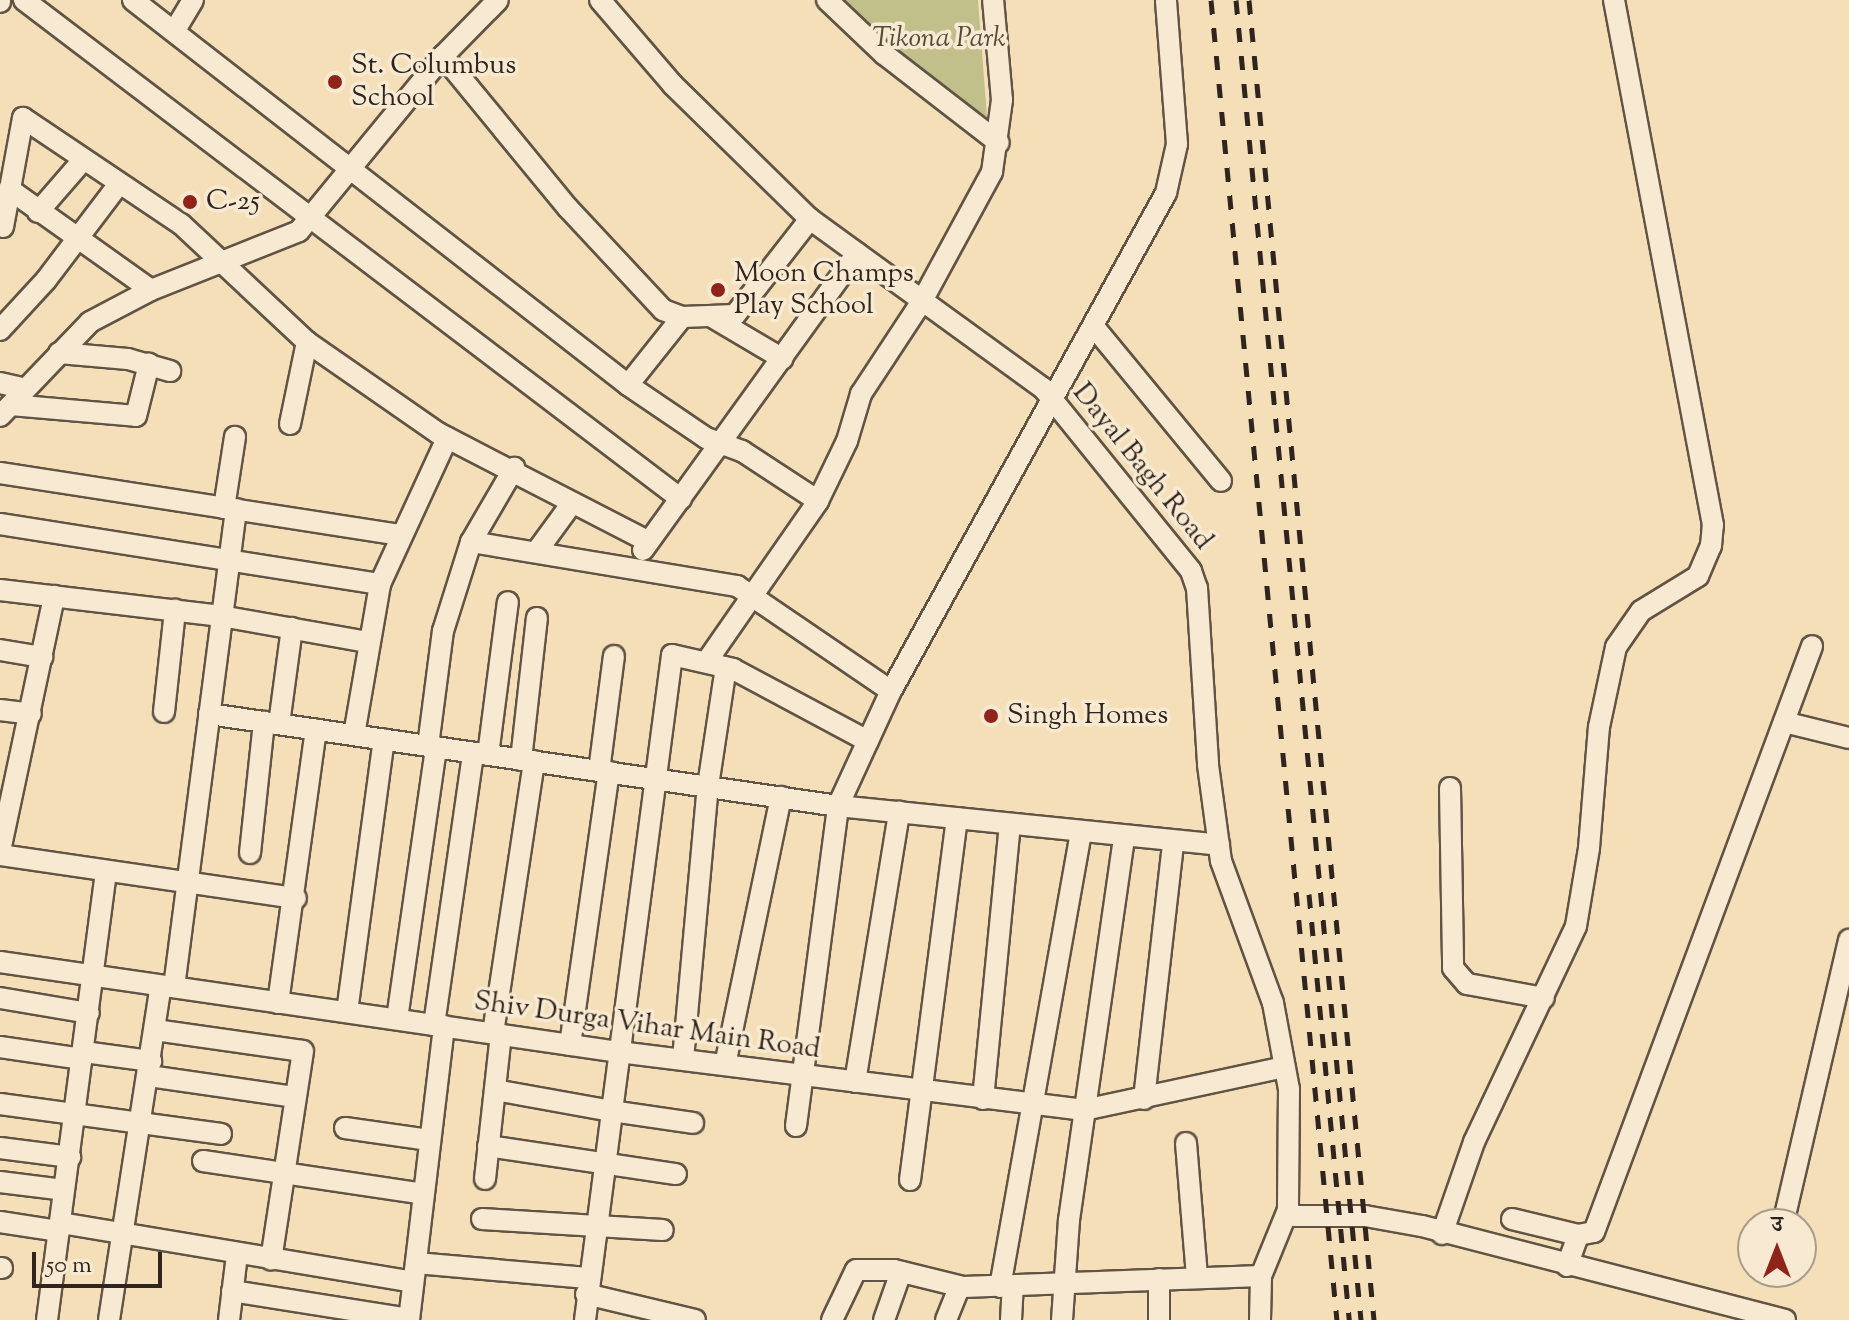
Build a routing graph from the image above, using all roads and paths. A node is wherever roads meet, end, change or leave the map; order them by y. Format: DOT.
graph roads {
  1 [pos="133,0"];
  2 [pos="193,0"];
  3 [pos="498,0"];
  4 [pos="600,0"];
  5 [pos="827,0"];
  6 [pos="993,0"];
  7 [pos="1166,0"];
  8 [pos="1614,0"];
  9 [pos="28,1"];
  10 [pos="175,30"];
  11 [pos="443,56"];
  12 [pos="999,143"];
  13 [pos="83,160"];
  14 [pos="349,171"];
  15 [pos="118,185"];
  16 [pos="9,189"];
  17 [pos="38,212"];
  18 [pos="314,216"];
  19 [pos="810,219"];
  20 [pos="3,227"];
  21 [pos="78,239"];
  22 [pos="857,253"];
  23 [pos="224,261"];
  24 [pos="151,290"];
  25 [pos="922,301"];
  26 [pos="682,317"];
  27 [pos="712,317"];
  28 [pos="1095,328"];
  29 [pos="0,330"];
  30 [pos="307,342"];
  31 [pos="59,353"];
  32 [pos="783,359"];
  33 [pos="149,364"];
  34 [pos="170,371"];
  35 [pos="0,383"];
  36 [pos="628,385"];
  37 [pos="25,389"];
  38 [pos="1054,402"];
  39 [pos="5,410"];
  40 [pos="290,424"];
  41 [pos="235,437"];
  42 [pos="447,438"];
  43 [pos="724,445"];
  44 [pos="514,468"];
  45 [pos="0,473"];
  46 [pos="1221,481"];
  47 [pos="681,499"];
  48 [pos="818,501"];
  49 [pos="572,503"];
  50 [pos="230,508"];
  51 [pos="0,524"];
  52 [pos="399,535"];
  53 [pos="471,542"];
  54 [pos="649,542"];
  55 [pos="537,551"];
  56 [pos="229,557"];
  57 [pos="631,566"];
  58 [pos="380,584"];
  59 [pos="0,590"];
  60 [pos="752,594"];
  61 [pos="54,596"];
  62 [pos="508,602"];
  63 [pos="175,610"];
  64 [pos="221,616"];
  65 [pos="537,618"];
  66 [pos="292,628"];
  67 [pos="367,642"];
  68 [pos="1812,646"];
  69 [pos="0,650"];
  70 [pos="614,656"];
  71 [pos="42,657"];
  72 [pos="717,664"];
  73 [pos="891,691"];
  74 [pos="0,710"];
  75 [pos="164,712"];
  76 [pos="31,714"];
  77 [pos="209,714"];
  78 [pos="1784,722"];
  79 [pos="272,723"];
  80 [pos="316,730"];
  81 [pos="354,735"];
  82 [pos="1849,738"];
  83 [pos="384,740"];
  84 [pos="868,741"];
  85 [pos="432,747"];
  86 [pos="480,754"];
  87 [pos="528,760"];
  88 [pos="604,772"];
  89 [pos="658,780"];
  90 [pos="708,786"];
  91 [pos="1450,788"];
  92 [pos="781,797"];
  93 [pos="838,806"];
  94 [pos="899,812"];
  95 [pos="957,818"];
  96 [pos="1010,824"];
  97 [pos="1081,833"];
  98 [pos="1124,838"];
  99 [pos="1173,843"];
  100 [pos="1219,845"];
  101 [pos="0,853"];
  102 [pos="250,853"];
  103 [pos="106,872"];
  104 [pos="187,885"];
  105 [pos="296,898"];
  106 [pos="1849,940"];
  107 [pos="0,962"];
  108 [pos="94,976"];
  109 [pos="168,986"];
  110 [pos="0,998"];
  111 [pos="1544,998"];
  112 [pos="278,1003"];
  113 [pos="347,1012"];
  114 [pos="89,1013"];
  115 [pos="397,1019"];
  116 [pos="439,1025"];
  117 [pos="155,1030"];
  118 [pos="497,1034"];
  119 [pos="570,1045"];
  120 [pos="0,1047"];
  121 [pos="619,1052"];
  122 [pos="83,1056"];
  123 [pos="683,1059"];
  124 [pos="725,1065"];
  125 [pos="1284,1067"];
  126 [pos="150,1068"];
  127 [pos="802,1075"];
  128 [pos="855,1082"];
  129 [pos="495,1090"];
  130 [pos="920,1091"];
  131 [pos="295,1097"];
  132 [pos="983,1099"];
  133 [pos="1144,1099"];
  134 [pos="0,1104"];
  135 [pos="1032,1106"];
  136 [pos="1084,1110"];
  137 [pos="612,1111"];
  138 [pos="76,1114"];
  139 [pos="693,1123"];
  140 [pos="143,1124"];
  141 [pos="796,1126"];
  142 [pos="345,1128"];
  143 [pos="221,1134"];
  144 [pos="429,1140"];
  145 [pos="1186,1143"];
  146 [pos="488,1146"];
  147 [pos="0,1148"];
  148 [pos="70,1157"];
  149 [pos="203,1161"];
  150 [pos="605,1167"];
  151 [pos="284,1172"];
  152 [pos="676,1174"];
  153 [pos="485,1179"];
  154 [pos="910,1180"];
  155 [pos="0,1182"];
  156 [pos="64,1190"];
  157 [pos="424,1194"];
  158 [pos="1787,1208"];
  159 [pos="1288,1210"];
  160 [pos="482,1219"];
  161 [pos="1512,1219"];
  162 [pos="0,1222"];
  163 [pos="594,1226"];
  164 [pos="60,1227"];
  165 [pos="663,1230"];
  166 [pos="122,1231"];
  167 [pos="1442,1234"];
  168 [pos="1578,1235"];
  169 [pos="237,1255"];
  170 [pos="271,1260"];
  171 [pos="1567,1266"];
  172 [pos="414,1272"];
  173 [pos="901,1272"];
  174 [pos="1261,1276"];
  175 [pos="1197,1278"];
  176 [pos="1159,1279"];
  177 [pos="1063,1283"];
  178 [pos="587,1286"];
  179 [pos="1007,1286"];
  180 [pos="959,1287"];
  181 [pos="232,1291"];
  182 [pos="47,1320"];
  183 [pos="109,1320"];
  184 [pos="229,1320"];
  185 [pos="409,1320"];
  186 [pos="585,1320"];
  187 [pos="695,1320"];
  188 [pos="832,1320"];
  189 [pos="884,1320"];
  190 [pos="946,1320"];
  191 [pos="1011,1320"];
  192 [pos="1062,1320"];
  193 [pos="1159,1320"];
  194 [pos="1260,1320"];
  195 [pos="1785,1320"];
  1 -- 10 [label="street"];
  2 -- 10 [label="street"];
  3 -- 11 [label="street"];
  4 -- 19 [label="street, Dayal Bagh Road"];
  5 -- 12 [label="street"];
  6 -- 12 [label="street"];
  7 -- 28 [label="street"];
  8 -- 111 [label="street"];
  9 -- 18 [label="street"];
  10 -- 14 [label="street"];
  11 -- 14 [label="street"];
  11 -- 26 [label="street"];
  12 -- 25 [label="street"];
  13 -- 15 [label="street"];
  13 -- 16 [label="street"];
  13 -- 17 [label="street"];
  14 -- 18 [label="street"];
  14 -- 36 [label="street"];
  15 -- 21 [label="street"];
  15 -- 23 [label="street"];
  16 -- 17 [label="street"];
  16 -- 20 [label="street"];
  17 -- 21 [label="street"];
  18 -- 23 [label="street"];
  18 -- 47 [label="street"];
  19 -- 22 [label="street, Dayal Bagh Road"];
  19 -- 27 [label="street"];
  21 -- 24 [label="street"];
  21 -- 29 [label="street"];
  22 -- 25 [label="street, Dayal Bagh Road"];
  22 -- 32 [label="street"];
  23 -- 24 [label="street"];
  23 -- 30 [label="street"];
  24 -- 31 [label="street"];
  25 -- 38 [label="street, Dayal Bagh Road"];
  25 -- 48 [label="street"];
  26 -- 27 [label="street"];
  26 -- 36 [label="street"];
  27 -- 32 [label="street"];
  28 -- 38 [label="street"];
  28 -- 46 [label="street"];
  30 -- 40 [label="street"];
  30 -- 42 [label="street"];
  31 -- 33 [label="street"];
  31 -- 37 [label="street"];
  32 -- 43 [label="street"];
  33 -- 34 [label="street"];
  33 -- 39 [label="street"];
  35 -- 37 [label="street"];
  36 -- 43 [label="street"];
  37 -- 39 [label="street"];
  38 -- 73 [label="street"];
  38 -- 100 [label="street, Dayal Bagh Road"];
  41 -- 50 [label="street"];
  42 -- 44 [label="street"];
  42 -- 52 [label="street"];
  43 -- 47 [label="street"];
  43 -- 48 [label="street"];
  44 -- 49 [label="street"];
  44 -- 53 [label="street"];
  45 -- 50 [label="street"];
  47 -- 54 [label="street"];
  48 -- 60 [label="street"];
  49 -- 54 [label="street"];
  49 -- 55 [label="street"];
  50 -- 52 [label="street"];
  50 -- 56 [label="street"];
  51 -- 56 [label="street"];
  52 -- 58 [label="street"];
  53 -- 55 [label="street"];
  53 -- 85 [label="street"];
  54 -- 57 [label="street"];
  55 -- 57 [label="street"];
  56 -- 58 [label="street"];
  56 -- 64 [label="street"];
  57 -- 60 [label="street"];
  58 -- 67 [label="street"];
  59 -- 61 [label="street"];
  60 -- 72 [label="street"];
  60 -- 73 [label="street"];
  61 -- 63 [label="street"];
  61 -- 71 [label="street"];
  62 -- 86 [label="street"];
  63 -- 64 [label="street"];
  63 -- 75 [label="street"];
  64 -- 66 [label="street"];
  64 -- 77 [label="street"];
  65 -- 87 [label="street"];
  66 -- 67 [label="street"];
  66 -- 79 [label="street"];
  67 -- 81 [label="street"];
  68 -- 78 [label="street"];
  69 -- 71 [label="street"];
  70 -- 88 [label="street"];
  71 -- 76 [label="street"];
  72 -- 84 [label="street"];
  72 -- 89 [label="street"];
  72 -- 90 [label="street"];
  73 -- 84 [label="street"];
  74 -- 76 [label="street"];
  76 -- 101 [label="street"];
  77 -- 79 [label="street"];
  77 -- 104 [label="street"];
  78 -- 82 [label="street"];
  78 -- 168 [label="street"];
  79 -- 80 [label="street"];
  79 -- 102 [label="street"];
  80 -- 81 [label="street"];
  80 -- 105 [label="street"];
  81 -- 83 [label="street"];
  83 -- 85 [label="street"];
  83 -- 113 [label="street"];
  84 -- 93 [label="street"];
  85 -- 86 [label="street"];
  85 -- 115 [label="street"];
  86 -- 87 [label="street"];
  86 -- 116 [label="street"];
  87 -- 88 [label="street"];
  87 -- 118 [label="street"];
  88 -- 89 [label="street"];
  88 -- 119 [label="street"];
  89 -- 90 [label="street"];
  89 -- 121 [label="street"];
  90 -- 92 [label="street"];
  90 -- 123 [label="street"];
  91 -- 111 [label="street"];
  92 -- 93 [label="street"];
  92 -- 124 [label="street"];
  93 -- 94 [label="street"];
  93 -- 127 [label="street"];
  94 -- 95 [label="street"];
  94 -- 128 [label="street"];
  95 -- 96 [label="street"];
  95 -- 130 [label="street"];
  96 -- 97 [label="street"];
  96 -- 132 [label="street"];
  97 -- 98 [label="street"];
  97 -- 135 [label="street"];
  98 -- 99 [label="street"];
  98 -- 136 [label="street"];
  99 -- 100 [label="street"];
  99 -- 133 [label="street"];
  100 -- 125 [label="street, Dayal Bagh Road"];
  101 -- 103 [label="street"];
  103 -- 104 [label="street"];
  103 -- 108 [label="street"];
  104 -- 105 [label="street"];
  104 -- 109 [label="street"];
  105 -- 112 [label="street"];
  106 -- 158 [label="street"];
  107 -- 108 [label="street, Shiv Durga Vihar Main Road"];
  108 -- 109 [label="street, Shiv Durga Vihar Main Road"];
  108 -- 114 [label="street"];
  109 -- 112 [label="street, Shiv Durga Vihar Main Road"];
  109 -- 117 [label="street"];
  110 -- 114 [label="street"];
  111 -- 167 [label="street"];
  112 -- 113 [label="street, Shiv Durga Vihar Main Road"];
  113 -- 115 [label="street, Shiv Durga Vihar Main Road"];
  114 -- 122 [label="street"];
  115 -- 116 [label="street, Shiv Durga Vihar Main Road"];
  116 -- 118 [label="street, Shiv Durga Vihar Main Road"];
  116 -- 144 [label="street"];
  117 -- 126 [label="street"];
  117 -- 131 [label="street"];
  118 -- 119 [label="street, Shiv Durga Vihar Main Road"];
  118 -- 129 [label="street"];
  119 -- 121 [label="street, Shiv Durga Vihar Main Road"];
  120 -- 122 [label="street"];
  121 -- 123 [label="street, Shiv Durga Vihar Main Road"];
  121 -- 137 [label="street"];
  122 -- 126 [label="street"];
  122 -- 138 [label="street"];
  123 -- 124 [label="street, Shiv Durga Vihar Main Road"];
  124 -- 127 [label="street, Shiv Durga Vihar Main Road"];
  125 -- 133 [label="street, Shiv Durga Vihar Main Road"];
  125 -- 159 [label="street, Dayal Bagh Road"];
  126 -- 131 [label="street"];
  126 -- 140 [label="street"];
  127 -- 128 [label="street, Shiv Durga Vihar Main Road"];
  127 -- 141 [label="street"];
  128 -- 130 [label="street, Shiv Durga Vihar Main Road"];
  129 -- 137 [label="street"];
  129 -- 146 [label="street"];
  130 -- 132 [label="street, Shiv Durga Vihar Main Road"];
  130 -- 154 [label="street"];
  131 -- 151 [label="street"];
  132 -- 135 [label="street, Shiv Durga Vihar Main Road"];
  133 -- 136 [label="street, Shiv Durga Vihar Main Road"];
  134 -- 138 [label="street"];
  135 -- 136 [label="street, Shiv Durga Vihar Main Road"];
  135 -- 179 [label="street"];
  136 -- 177 [label="street"];
  137 -- 139 [label="street"];
  137 -- 150 [label="street"];
  138 -- 140 [label="street"];
  138 -- 148 [label="street"];
  140 -- 143 [label="street"];
  140 -- 166 [label="street"];
  142 -- 144 [label="street"];
  144 -- 157 [label="street"];
  145 -- 175 [label="street"];
  146 -- 150 [label="street"];
  146 -- 153 [label="street"];
  147 -- 148 [label="street"];
  148 -- 156 [label="street"];
  149 -- 151 [label="street"];
  150 -- 152 [label="street"];
  150 -- 163 [label="street"];
  151 -- 157 [label="street"];
  151 -- 170 [label="street"];
  155 -- 156 [label="street"];
  156 -- 164 [label="street"];
  157 -- 172 [label="street"];
  159 -- 167 [label="street"];
  159 -- 174 [label="street"];
  160 -- 163 [label="street"];
  161 -- 168 [label="street"];
  162 -- 164 [label="street"];
  163 -- 165 [label="street"];
  163 -- 178 [label="street"];
  164 -- 166 [label="street"];
  164 -- 182 [label="street"];
  166 -- 169 [label="street"];
  166 -- 183 [label="street"];
  167 -- 171 [label="street"];
  168 -- 171 [label="street"];
  169 -- 170 [label="street"];
  169 -- 181 [label="street"];
  170 -- 172 [label="street"];
  171 -- 195 [label="street"];
  172 -- 178 [label="street"];
  172 -- 185 [label="street"];
  173 -- 180 [label="street"];
  173 -- 188 [label="street"];
  173 -- 189 [label="street"];
  174 -- 175 [label="street"];
  174 -- 194 [label="street"];
  175 -- 176 [label="street"];
  176 -- 177 [label="street"];
  176 -- 193 [label="street"];
  177 -- 179 [label="street"];
  177 -- 192 [label="street"];
  178 -- 186 [label="street"];
  178 -- 187 [label="street"];
  179 -- 180 [label="street"];
  179 -- 191 [label="street"];
  180 -- 190 [label="street"];
  181 -- 184 [label="street"];
  181 -- 185 [label="street"];
}
